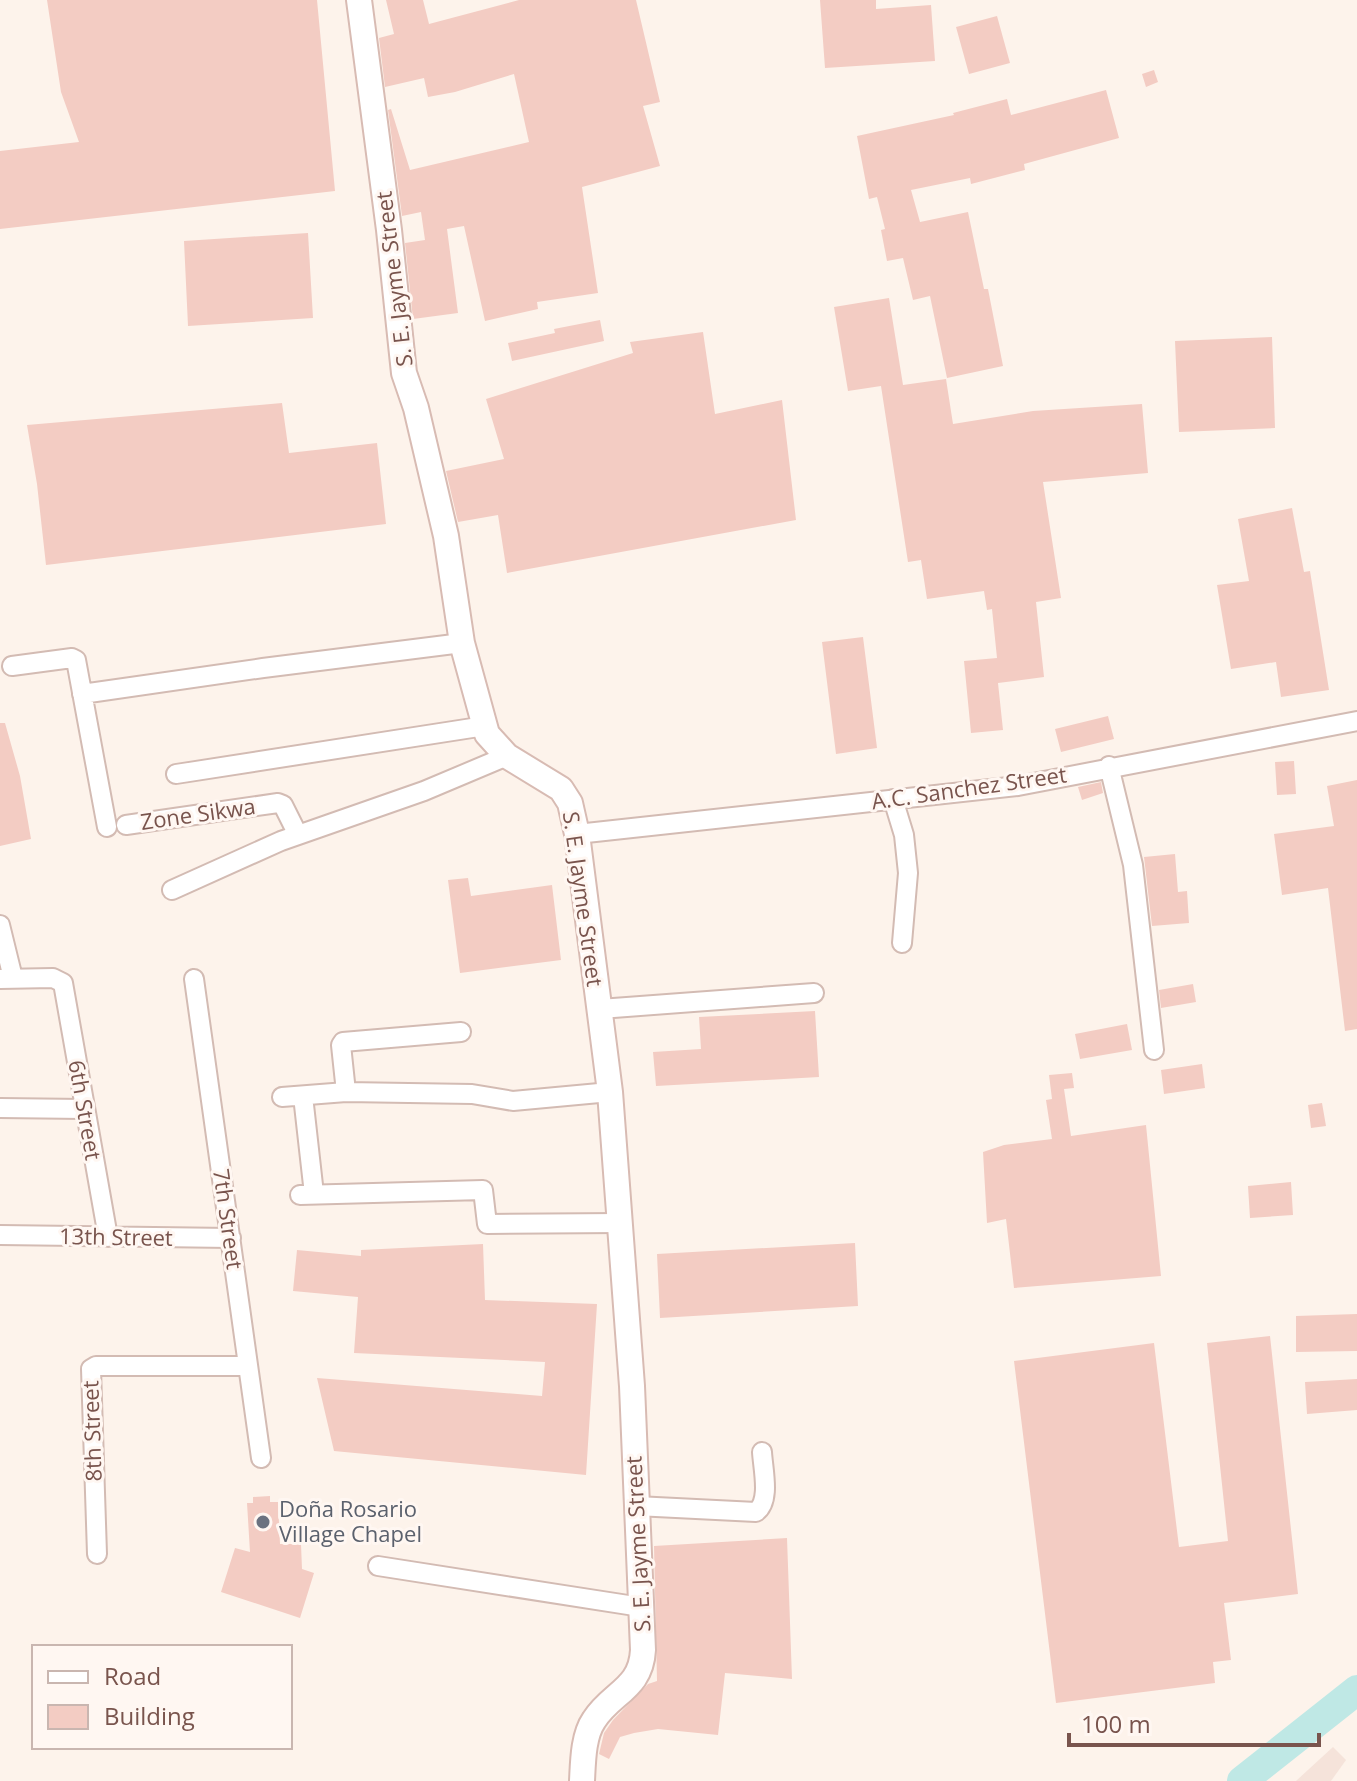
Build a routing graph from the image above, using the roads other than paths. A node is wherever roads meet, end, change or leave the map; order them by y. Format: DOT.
graph roads {
  1 [pos="359,0"];
  2 [pos="462,643"];
  3 [pos="12,666"];
  4 [pos="82,694"];
  5 [pos="1357,721"];
  6 [pos="485,726"];
  7 [pos="507,756"];
  8 [pos="1109,766"];
  9 [pos="176,774"];
  10 [pos="893,799"];
  11 [pos="577,834"];
  12 [pos="298,835"];
  13 [pos="172,890"];
  14 [pos="0,925"];
  15 [pos="902,943"];
  16 [pos="7,978"];
  17 [pos="194,979"];
  18 [pos="814,993"];
  19 [pos="600,1009"];
  20 [pos="461,1032"];
  21 [pos="1154,1050"];
  22 [pos="346,1092"];
  23 [pos="610,1092"];
  24 [pos="303,1096"];
  25 [pos="282,1097"];
  26 [pos="0,1108"];
  27 [pos="84,1109"];
  28 [pos="621,1223"];
  29 [pos="0,1235"];
  30 [pos="108,1237"];
  31 [pos="231,1238"];
  32 [pos="247,1366"];
  33 [pos="762,1452"];
  34 [pos="261,1458"];
  35 [pos="636,1506"];
  36 [pos="97,1554"];
  37 [pos="378,1566"];
  38 [pos="641,1607"];
  39 [pos="582,1781"];
  1 -- 2 [label="street, S. E. Jayme Street"];
  2 -- 4 [label="street"];
  2 -- 6 [label="street, S. E. Jayme Street"];
  3 -- 4 [label="street"];
  4 -- 12 [label="street, Zone Sikwa"];
  5 -- 8 [label="street, A.C. Sanchez Street"];
  6 -- 7 [label="street, S. E. Jayme Street"];
  6 -- 9 [label="street"];
  7 -- 11 [label="street, S. E. Jayme Street"];
  7 -- 12 [label="street"];
  8 -- 10 [label="street, A.C. Sanchez Street"];
  8 -- 21 [label="street"];
  10 -- 11 [label="street, A.C. Sanchez Street"];
  10 -- 15 [label="street"];
  11 -- 19 [label="street, S. E. Jayme Street"];
  12 -- 13 [label="street"];
  14 -- 16 [label="street"];
  16 -- 27 [label="street, 6th Street"];
  17 -- 31 [label="street, 7th Street"];
  18 -- 19 [label="street"];
  19 -- 23 [label="street, S. E. Jayme Street"];
  20 -- 22 [label="street"];
  22 -- 23 [label="street"];
  22 -- 24 [label="street"];
  23 -- 28 [label="street, S. E. Jayme Street"];
  24 -- 25 [label="street"];
  24 -- 28 [label="street"];
  26 -- 27 [label="street"];
  27 -- 30 [label="street, 6th Street"];
  28 -- 35 [label="street, S. E. Jayme Street"];
  29 -- 30 [label="street, 13th Street"];
  30 -- 31 [label="street, 13th Street"];
  31 -- 32 [label="street, 7th Street"];
  32 -- 34 [label="street, 7th Street"];
  32 -- 36 [label="street, 8th Street"];
  33 -- 35 [label="street"];
  35 -- 38 [label="street, S. E. Jayme Street"];
  37 -- 38 [label="street"];
  38 -- 39 [label="street, S. E. Jayme Street"];
}
